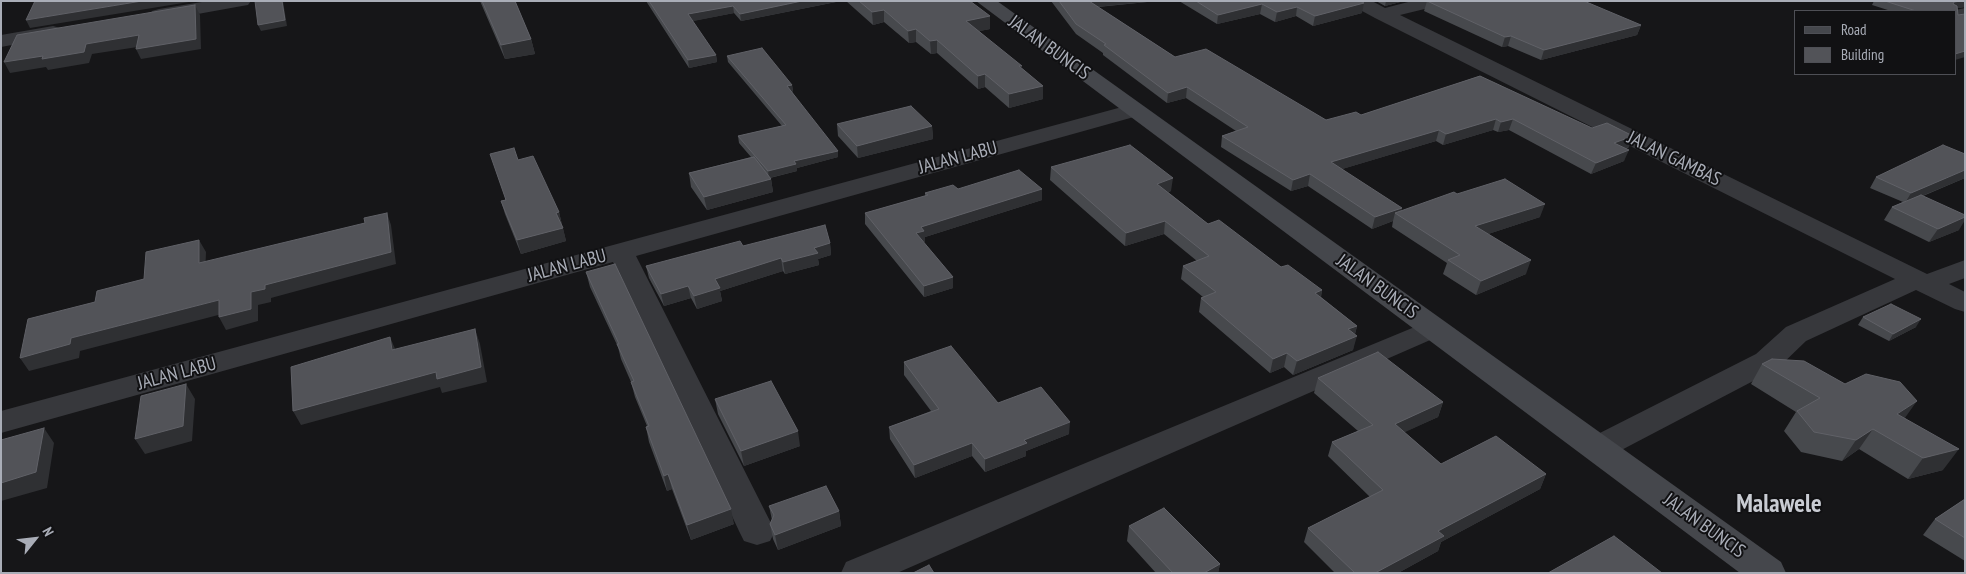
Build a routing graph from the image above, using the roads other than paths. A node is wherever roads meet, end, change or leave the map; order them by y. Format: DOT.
graph roads {
  1 [pos="242,1"];
  2 [pos="985,1"];
  3 [pos="1357,1"];
  4 [pos="1435,1"];
  5 [pos="1382,14"];
  6 [pos="145,17"];
  7 [pos="68,30"];
  8 [pos="1,41"];
  9 [pos="1133,110"];
  10 [pos="621,251"];
  11 [pos="1965,268"];
  12 [pos="1922,281"];
  13 [pos="1965,303"];
  14 [pos="1434,328"];
  15 [pos="1,422"];
  16 [pos="1598,448"];
  17 [pos="757,531"];
  18 [pos="859,573"];
  19 [pos="1768,573"];
  1 -- 6 [label="street"];
  2 -- 9 [label="street, JALAN BUNCIS"];
  3 -- 5 [label="street, JALAN GAMBAS"];
  4 -- 5 [label="street"];
  5 -- 12 [label="street, JALAN GAMBAS"];
  7 -- 8 [label="street"];
  9 -- 10 [label="street, JALAN LABU"];
  9 -- 14 [label="street, JALAN BUNCIS"];
  10 -- 15 [label="street, JALAN LABU"];
  10 -- 17 [label="street"];
  11 -- 12 [label="street"];
  12 -- 13 [label="street, JALAN GAMBAS"];
  12 -- 16 [label="street"];
  14 -- 16 [label="street, JALAN BUNCIS"];
  14 -- 18 [label="street"];
  16 -- 19 [label="street, JALAN BUNCIS"];
}
